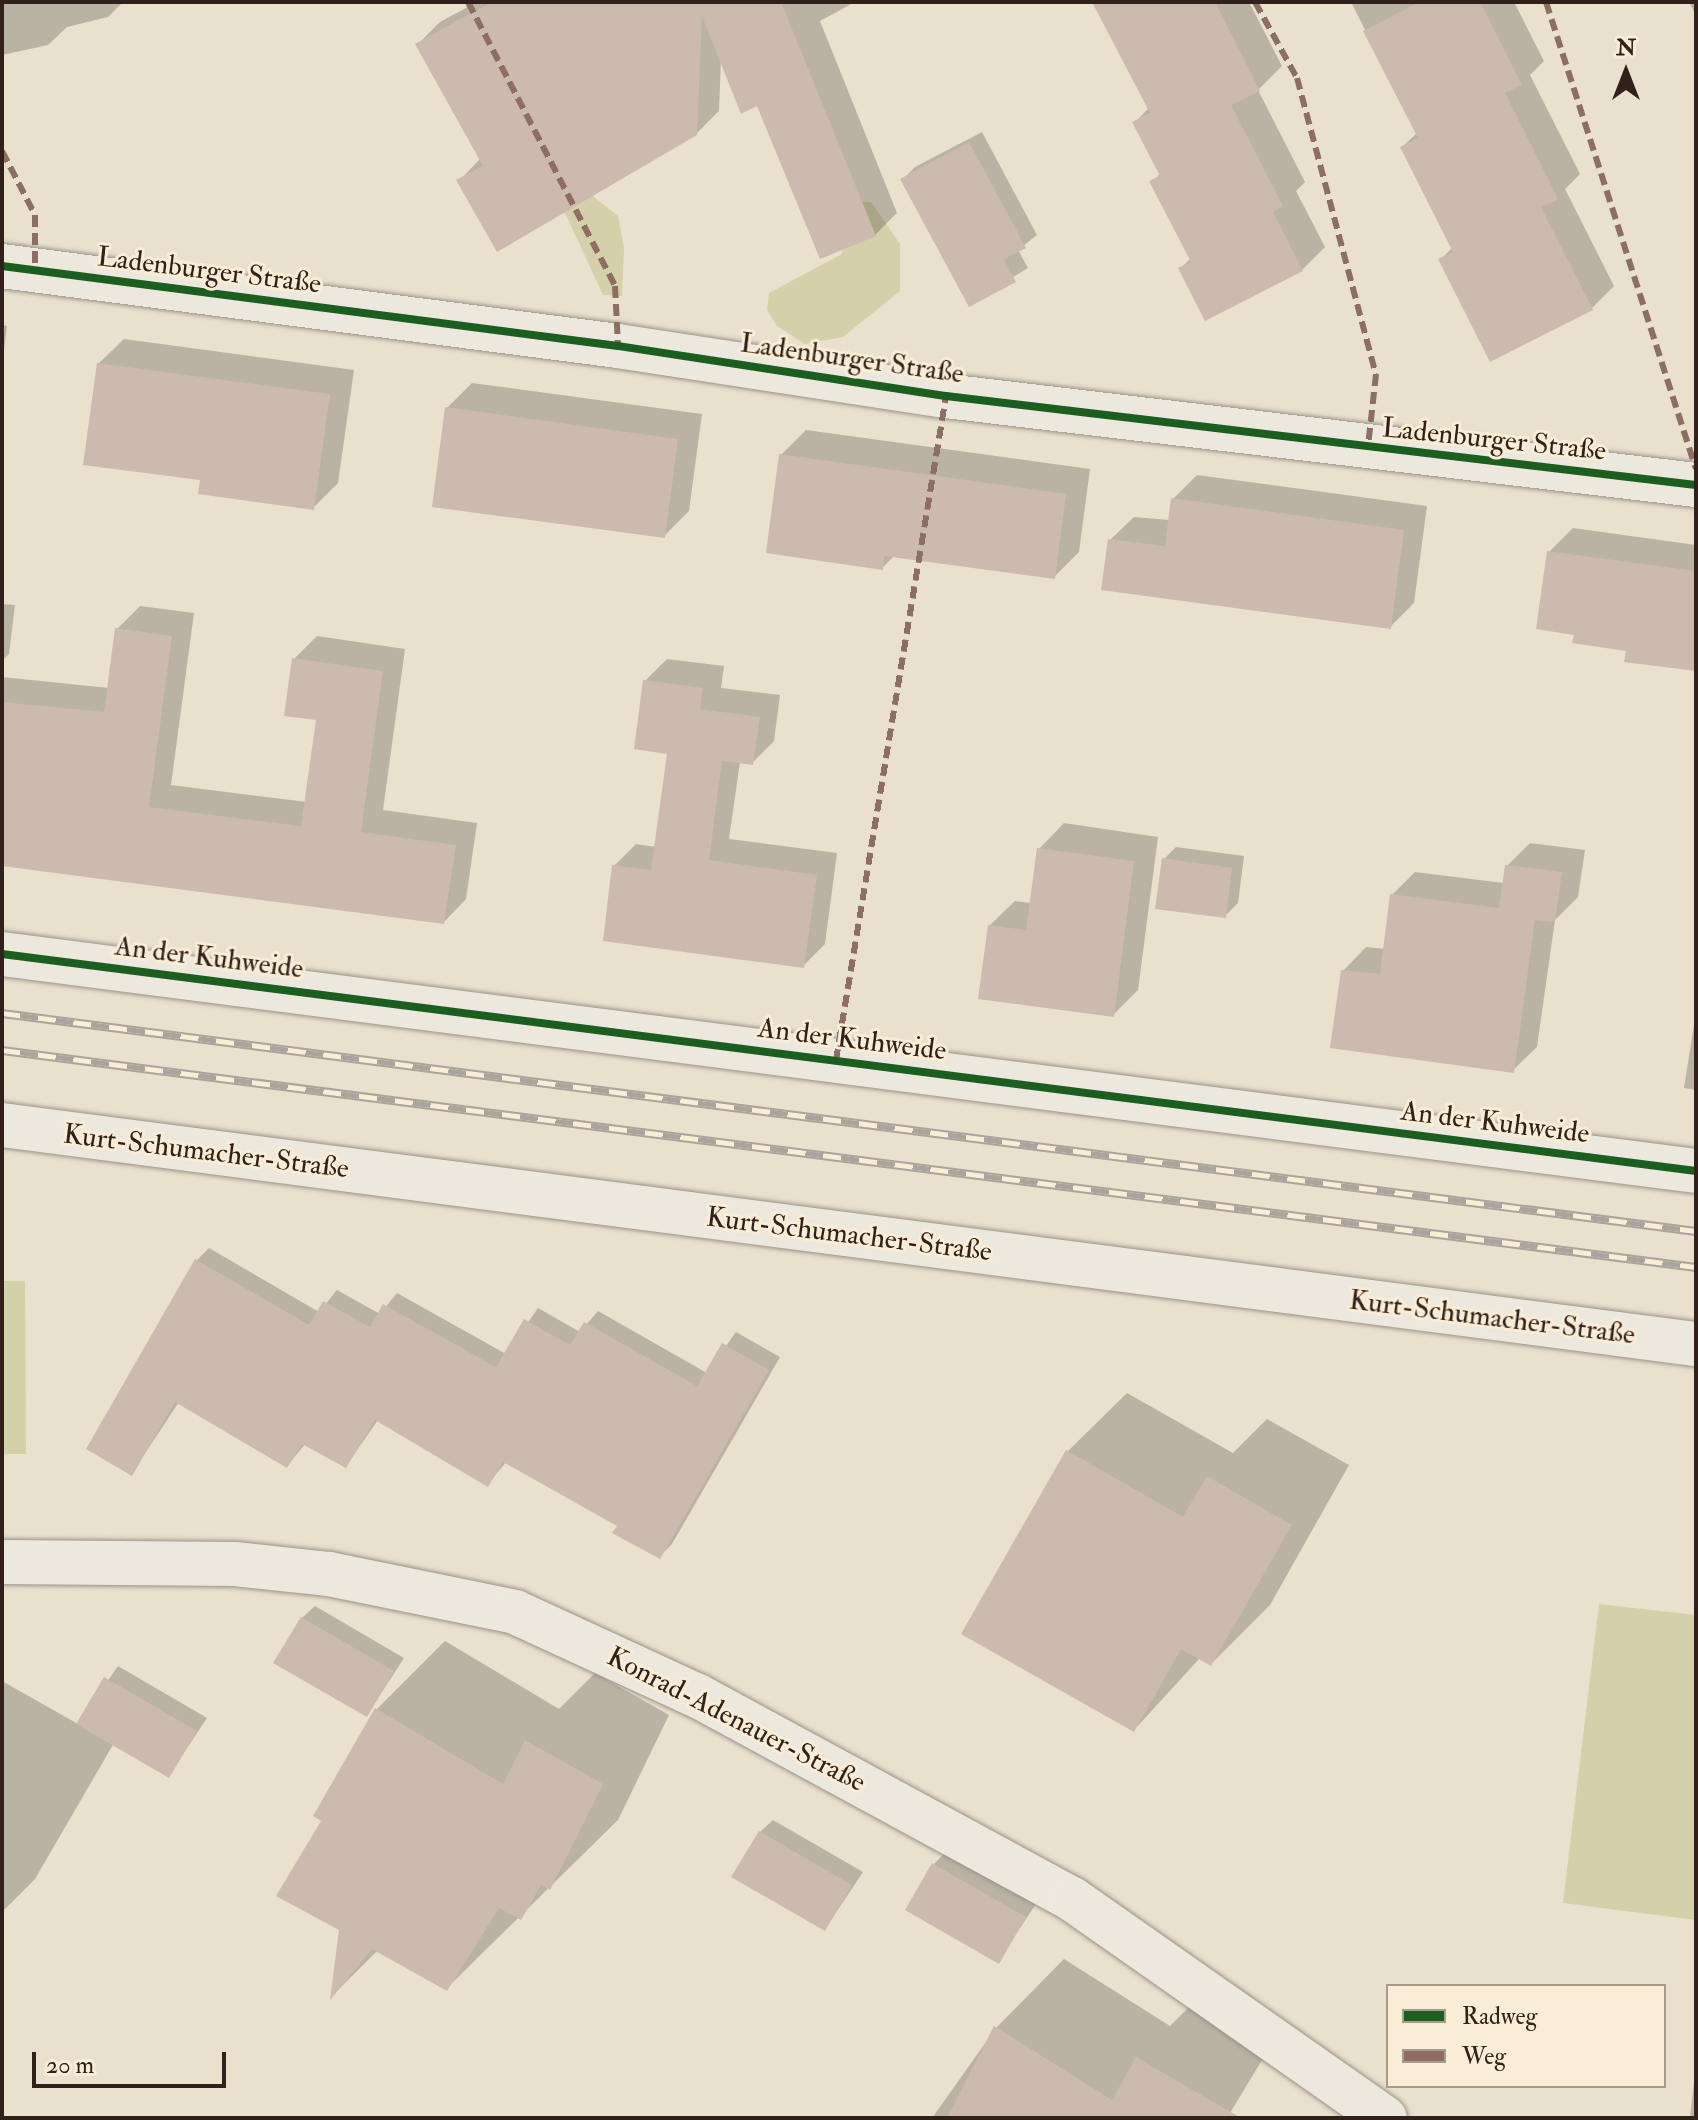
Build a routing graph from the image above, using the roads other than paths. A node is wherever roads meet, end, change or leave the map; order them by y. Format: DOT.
graph roads {
  1 [pos="2,266"];
  2 [pos="1696,485"];
  3 [pos="2,954"];
  4 [pos="2,1125"];
  5 [pos="1696,1171"];
  6 [pos="1696,1344"];
  7 [pos="2,1562"];
  8 [pos="1385,2118"];
  1 -- 2 [label="street, Ladenburger Straße"];
  3 -- 5 [label="street, An der Kuhweide"];
  4 -- 6 [label="street, Kurt-Schumacher-Straße"];
  7 -- 8 [label="street, Konrad-Adenauer-Straße"];
}
